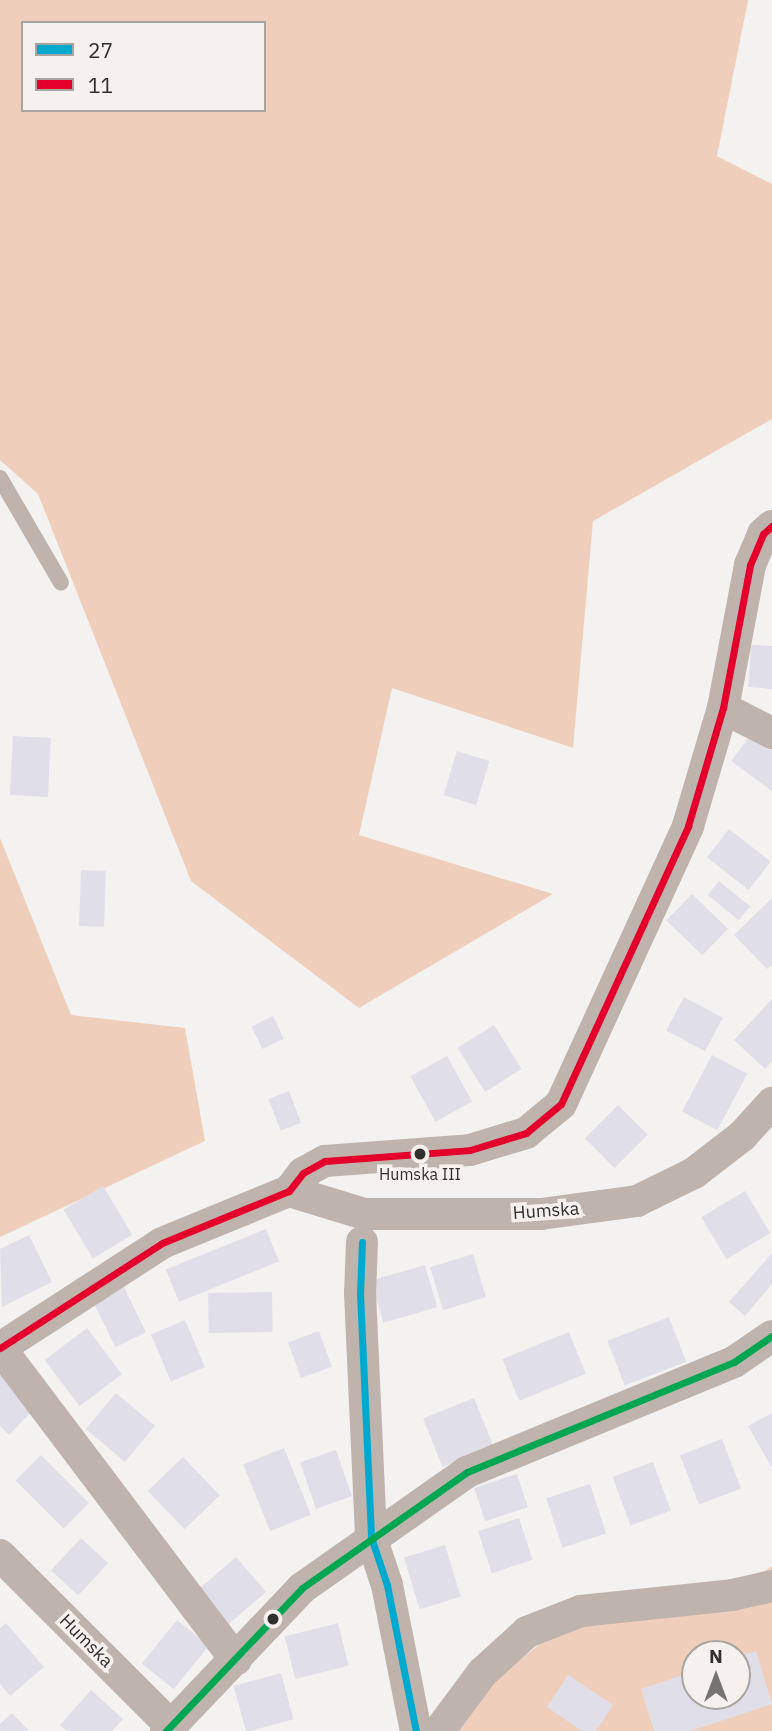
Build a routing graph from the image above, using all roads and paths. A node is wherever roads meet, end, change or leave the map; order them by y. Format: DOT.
graph roads {
  1 [pos="0,478"];
  2 [pos="772,526"];
  3 [pos="61,583"];
  4 [pos="723,708"];
  5 [pos="772,733"];
  6 [pos="772,1103"];
  7 [pos="289,1191"];
  8 [pos="362,1242"];
  9 [pos="772,1336"];
  10 [pos="0,1348"];
  11 [pos="371,1537"];
  12 [pos="0,1555"];
  13 [pos="772,1586"];
  14 [pos="236,1660"];
  15 [pos="169,1728"];
  16 [pos="415,1731"];
  17 [pos="439,1731"];
  1 -- 3 [label="lane"];
  2 -- 4 [label="street"];
  4 -- 5 [label="street"];
  4 -- 7 [label="street"];
  6 -- 7 [label="street, Humska"];
  7 -- 10 [label="street"];
  8 -- 11 [label="street"];
  9 -- 11 [label="street, Humska"];
  10 -- 14 [label="street"];
  11 -- 14 [label="street, Humska"];
  11 -- 16 [label="street"];
  12 -- 15 [label="street, Humska"];
  13 -- 17 [label="street"];
  14 -- 15 [label="street, Humska"];
}
